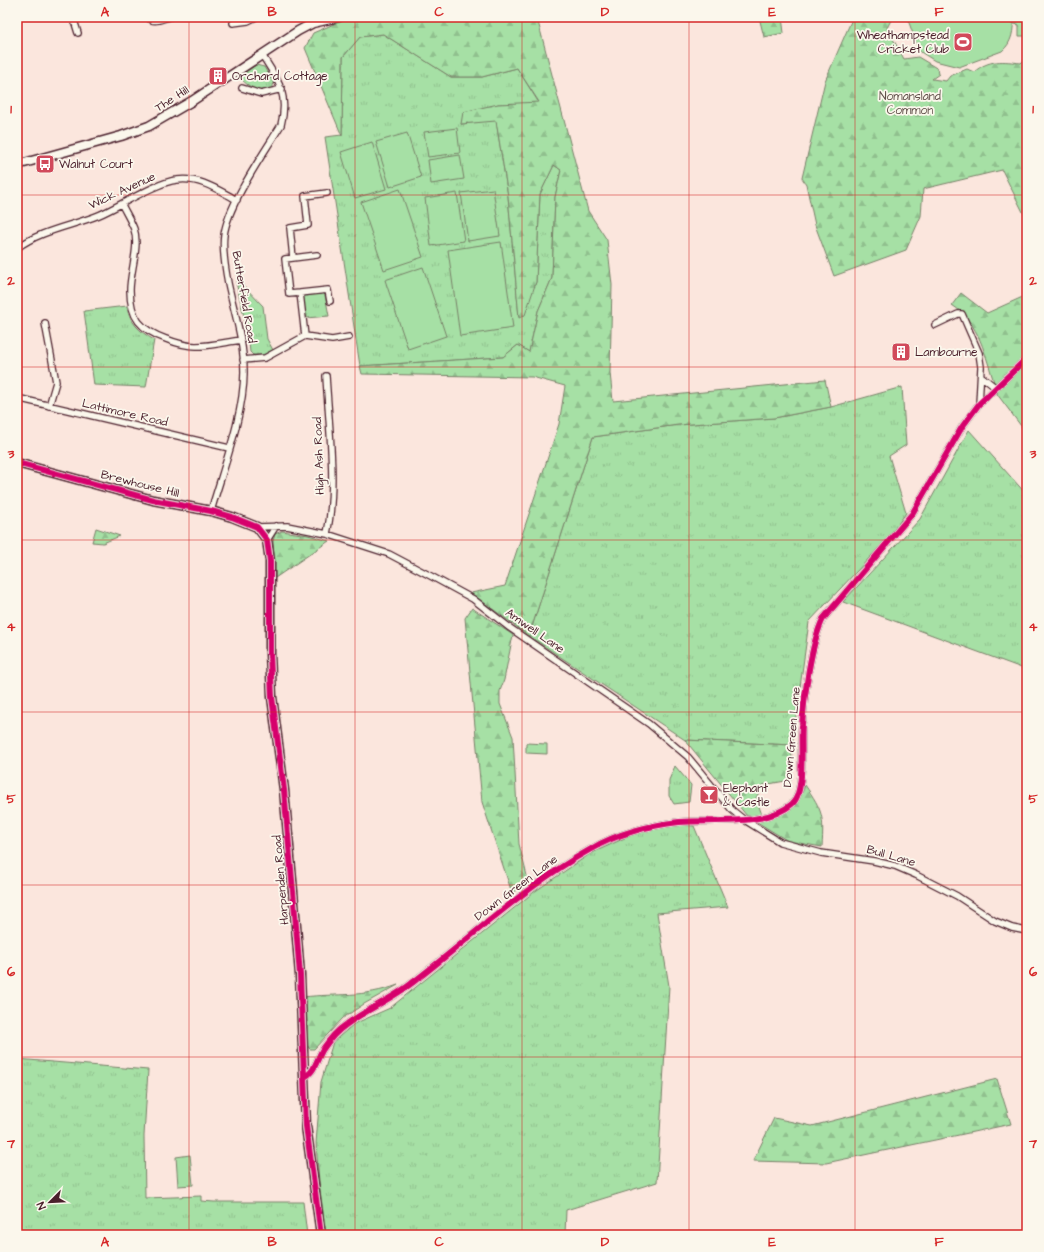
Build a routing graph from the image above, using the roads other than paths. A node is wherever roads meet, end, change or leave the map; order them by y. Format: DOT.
graph roads {
  1 [pos="73,17"];
  2 [pos="148,17"];
  3 [pos="169,17"];
  4 [pos="256,17"];
  5 [pos="339,17"];
  6 [pos="324,18"];
  7 [pos="234,23"];
  8 [pos="78,33"];
  9 [pos="262,55"];
  10 [pos="242,88"];
  11 [pos="282,89"];
  12 [pos="17,165"];
  13 [pos="327,193"];
  14 [pos="237,200"];
  15 [pos="122,204"];
  16 [pos="17,248"];
  17 [pos="317,255"];
  18 [pos="293,258"];
  19 [pos="300,293"];
  20 [pos="330,301"];
  21 [pos="45,323"];
  22 [pos="935,325"];
  23 [pos="305,336"];
  24 [pos="350,338"];
  25 [pos="241,340"];
  26 [pos="1027,358"];
  27 [pos="243,360"];
  28 [pos="326,376"];
  29 [pos="981,376"];
  30 [pos="996,388"];
  31 [pos="17,398"];
  32 [pos="978,404"];
  33 [pos="49,406"];
  34 [pos="229,448"];
  35 [pos="17,462"];
  36 [pos="211,511"];
  37 [pos="276,526"];
  38 [pos="257,527"];
  39 [pos="326,534"];
  40 [pos="267,540"];
  41 [pos="743,819"];
  42 [pos="1027,931"];
  43 [pos="304,1077"];
  44 [pos="321,1235"];
  1 -- 8 [label="street"];
  2 -- 3 [label="street"];
  4 -- 7 [label="street"];
  5 -- 6 [label="street, The Hill"];
  6 -- 9 [label="street, The Hill"];
  9 -- 11 [label="street, Butterfield Road"];
  9 -- 12 [label="street, The Hill"];
  10 -- 11 [label="street"];
  11 -- 14 [label="street, Butterfield Road"];
  13 -- 18 [label="street"];
  14 -- 15 [label="street, Wick Avenue"];
  14 -- 25 [label="street, Butterfield Road"];
  15 -- 16 [label="street, Wick Avenue"];
  15 -- 25 [label="street"];
  17 -- 18 [label="street"];
  18 -- 19 [label="street"];
  19 -- 20 [label="street"];
  19 -- 23 [label="street"];
  21 -- 33 [label="street"];
  22 -- 29 [label="street"];
  23 -- 24 [label="street"];
  23 -- 27 [label="street"];
  25 -- 27 [label="street, Butterfield Road"];
  26 -- 30 [label="street, Down Green Lane"];
  27 -- 34 [label="street, Butterfield Road"];
  28 -- 39 [label="street, High Ash Road"];
  29 -- 30 [label="street"];
  29 -- 32 [label="street"];
  30 -- 32 [label="street, Down Green Lane"];
  31 -- 33 [label="street, Lattimore Road"];
  32 -- 41 [label="street, Down Green Lane"];
  33 -- 34 [label="street, Lattimore Road"];
  34 -- 36 [label="street, Butterfield Road"];
  35 -- 36 [label="street, Brewhouse Hill"];
  36 -- 38 [label="street, Brewhouse Hill"];
  37 -- 38 [label="street, Amwell Lane"];
  37 -- 39 [label="street, Amwell Lane"];
  37 -- 40 [label="street"];
  38 -- 40 [label="street, Harpenden Road"];
  39 -- 41 [label="street, Amwell Lane"];
  40 -- 43 [label="street, Harpenden Road"];
  41 -- 42 [label="street, Bull Lane"];
  41 -- 43 [label="street, Down Green Lane"];
  43 -- 44 [label="street, Harpenden Road"];
}
